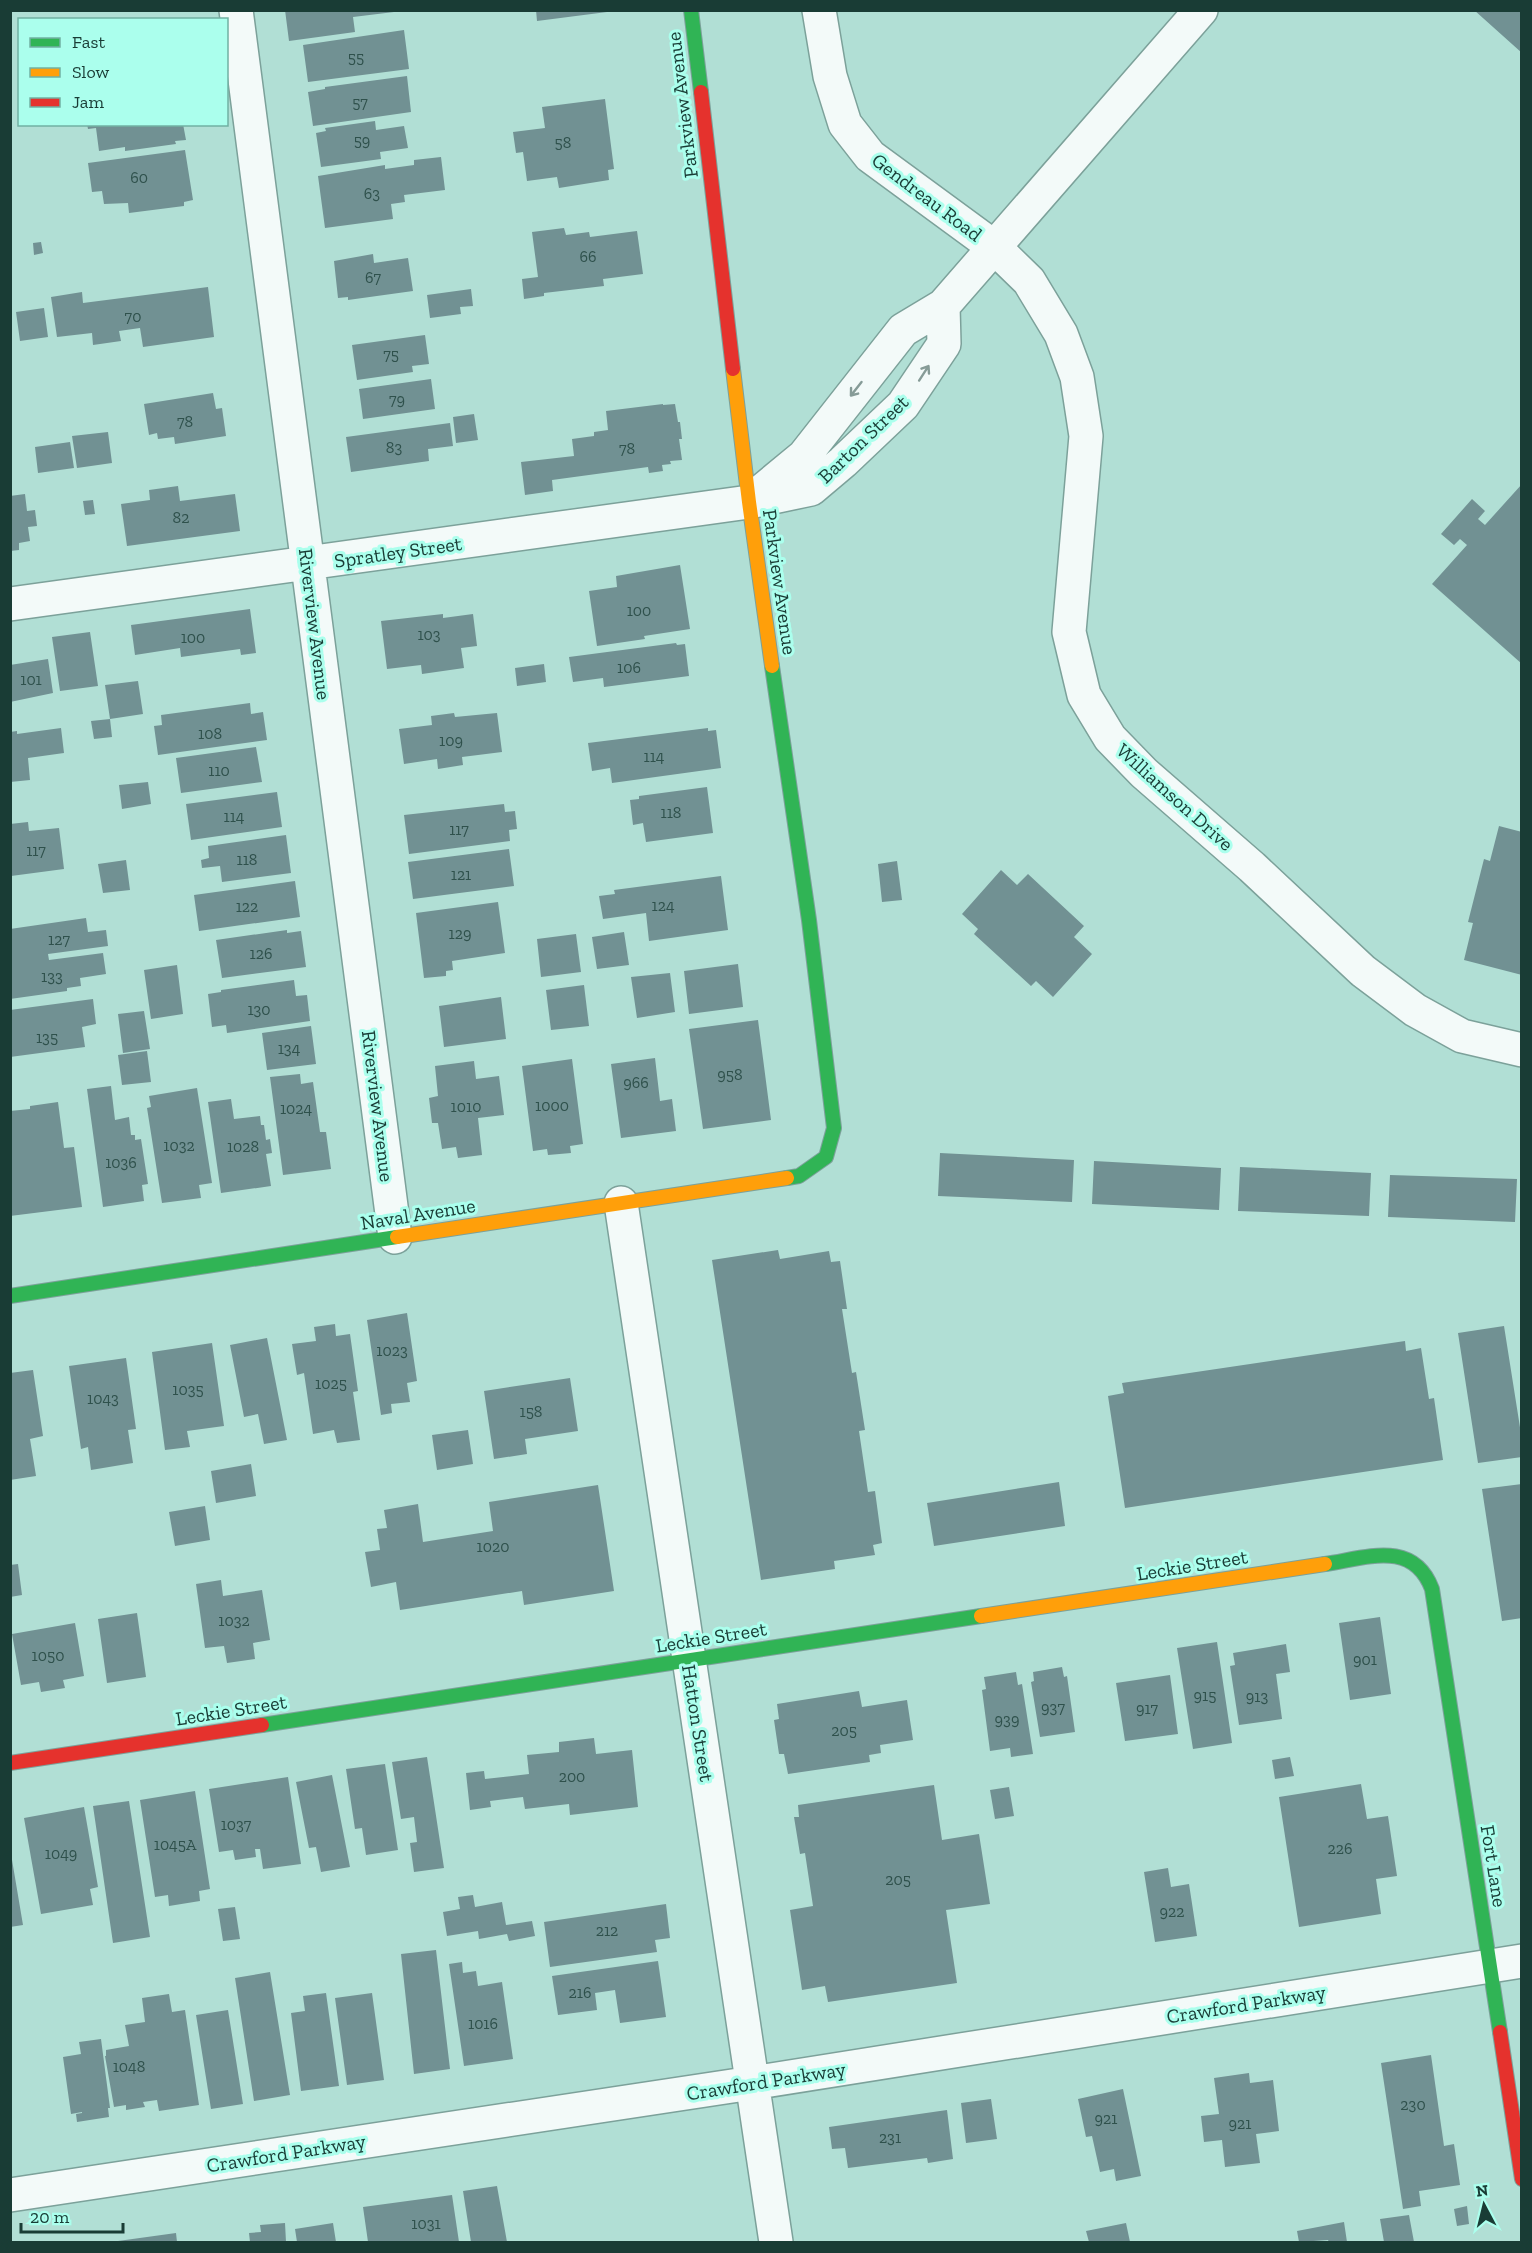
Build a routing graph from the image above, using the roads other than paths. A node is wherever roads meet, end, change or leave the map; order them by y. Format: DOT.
graph roads {
  1 [pos="236,10"];
  2 [pos="691,10"];
  3 [pos="819,10"];
  4 [pos="1201,10"];
  5 [pos="994,247"];
  6 [pos="943,306"];
  7 [pos="749,502"];
  8 [pos="308,564"];
  9 [pos="10,604"];
  10 [pos="1521,1050"];
  11 [pos="826,1157"];
  12 [pos="621,1203"];
  13 [pos="395,1237"];
  14 [pos="10,1296"];
  15 [pos="1416,1563"];
  16 [pos="689,1660"];
  17 [pos="10,1763"];
  18 [pos="1521,1961"];
  19 [pos="1490,1965"];
  20 [pos="752,2083"];
  21 [pos="1521,2179"];
  22 [pos="10,2195"];
  23 [pos="776,2242"];
  1 -- 8 [label="street, Riverview Avenue"];
  2 -- 7 [label="street, Parkview Avenue"];
  3 -- 5 [label="street, Gendreau Road"];
  4 -- 5 [label="street, Barton Street"];
  5 -- 6 [label="street, Barton Street"];
  5 -- 10 [label="street, Williamson Drive"];
  6 -- 7 [label="street, Barton Street, one-way"];
  7 -- 6 [label="street, Barton Street, one-way"];
  7 -- 8 [label="street, Spratley Street"];
  7 -- 11 [label="street, Parkview Avenue"];
  8 -- 9 [label="street, Spratley Street"];
  8 -- 13 [label="street, Riverview Avenue"];
  11 -- 12 [label="street, Naval Avenue"];
  12 -- 13 [label="street, Naval Avenue"];
  12 -- 16 [label="street, Hatton Street"];
  13 -- 14 [label="street, Naval Avenue"];
  15 -- 16 [label="street, Leckie Street"];
  15 -- 19 [label="street, Fort Lane"];
  16 -- 17 [label="street, Leckie Street"];
  16 -- 20 [label="street, Hatton Street"];
  18 -- 19 [label="street, Crawford Parkway"];
  19 -- 20 [label="street, Crawford Parkway"];
  19 -- 21 [label="street, Fort Lane"];
  20 -- 22 [label="street, Crawford Parkway"];
  20 -- 23 [label="street, Hatton Street"];
}
